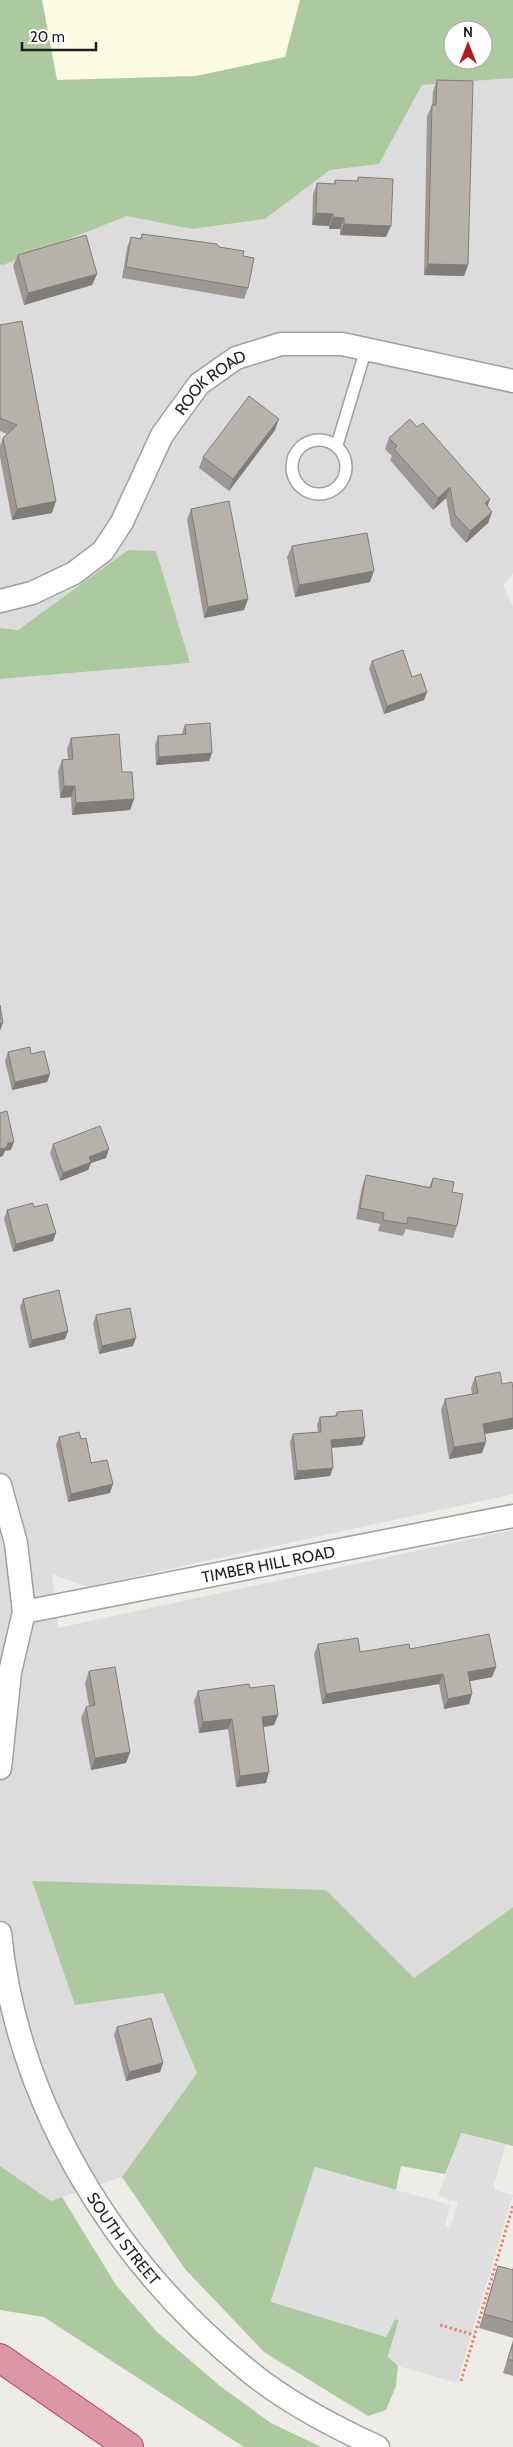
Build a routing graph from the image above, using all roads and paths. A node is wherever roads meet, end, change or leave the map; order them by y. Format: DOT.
graph roads {
  1 [pos="366,349"];
  2 [pos="513,381"];
  3 [pos="337,445"];
  4 [pos="0,601"];
  5 [pos="0,1485"];
  6 [pos="513,1516"];
  7 [pos="24,1612"];
  8 [pos="0,1768"];
  9 [pos="0,1933"];
  10 [pos="513,2206"];
  11 [pos="440,2325"];
  12 [pos="474,2335"];
  13 [pos="0,2358"];
  14 [pos="460,2381"];
  15 [pos="129,2447"];
  16 [pos="378,2447"];
  1 -- 2 [label="street, ROOK ROAD"];
  1 -- 3 [label="lane"];
  1 -- 4 [label="street, ROOK ROAD"];
  3 -- 3 [label="lane"];
  5 -- 7 [label="street"];
  6 -- 7 [label="street, TIMBER HILL ROAD"];
  7 -- 8 [label="street"];
  9 -- 16 [label="street, SOUTH STREET"];
  10 -- 12 [label="path"];
  11 -- 12 [label="path"];
  12 -- 14 [label="path"];
  13 -- 15 [label="highway"];
}
